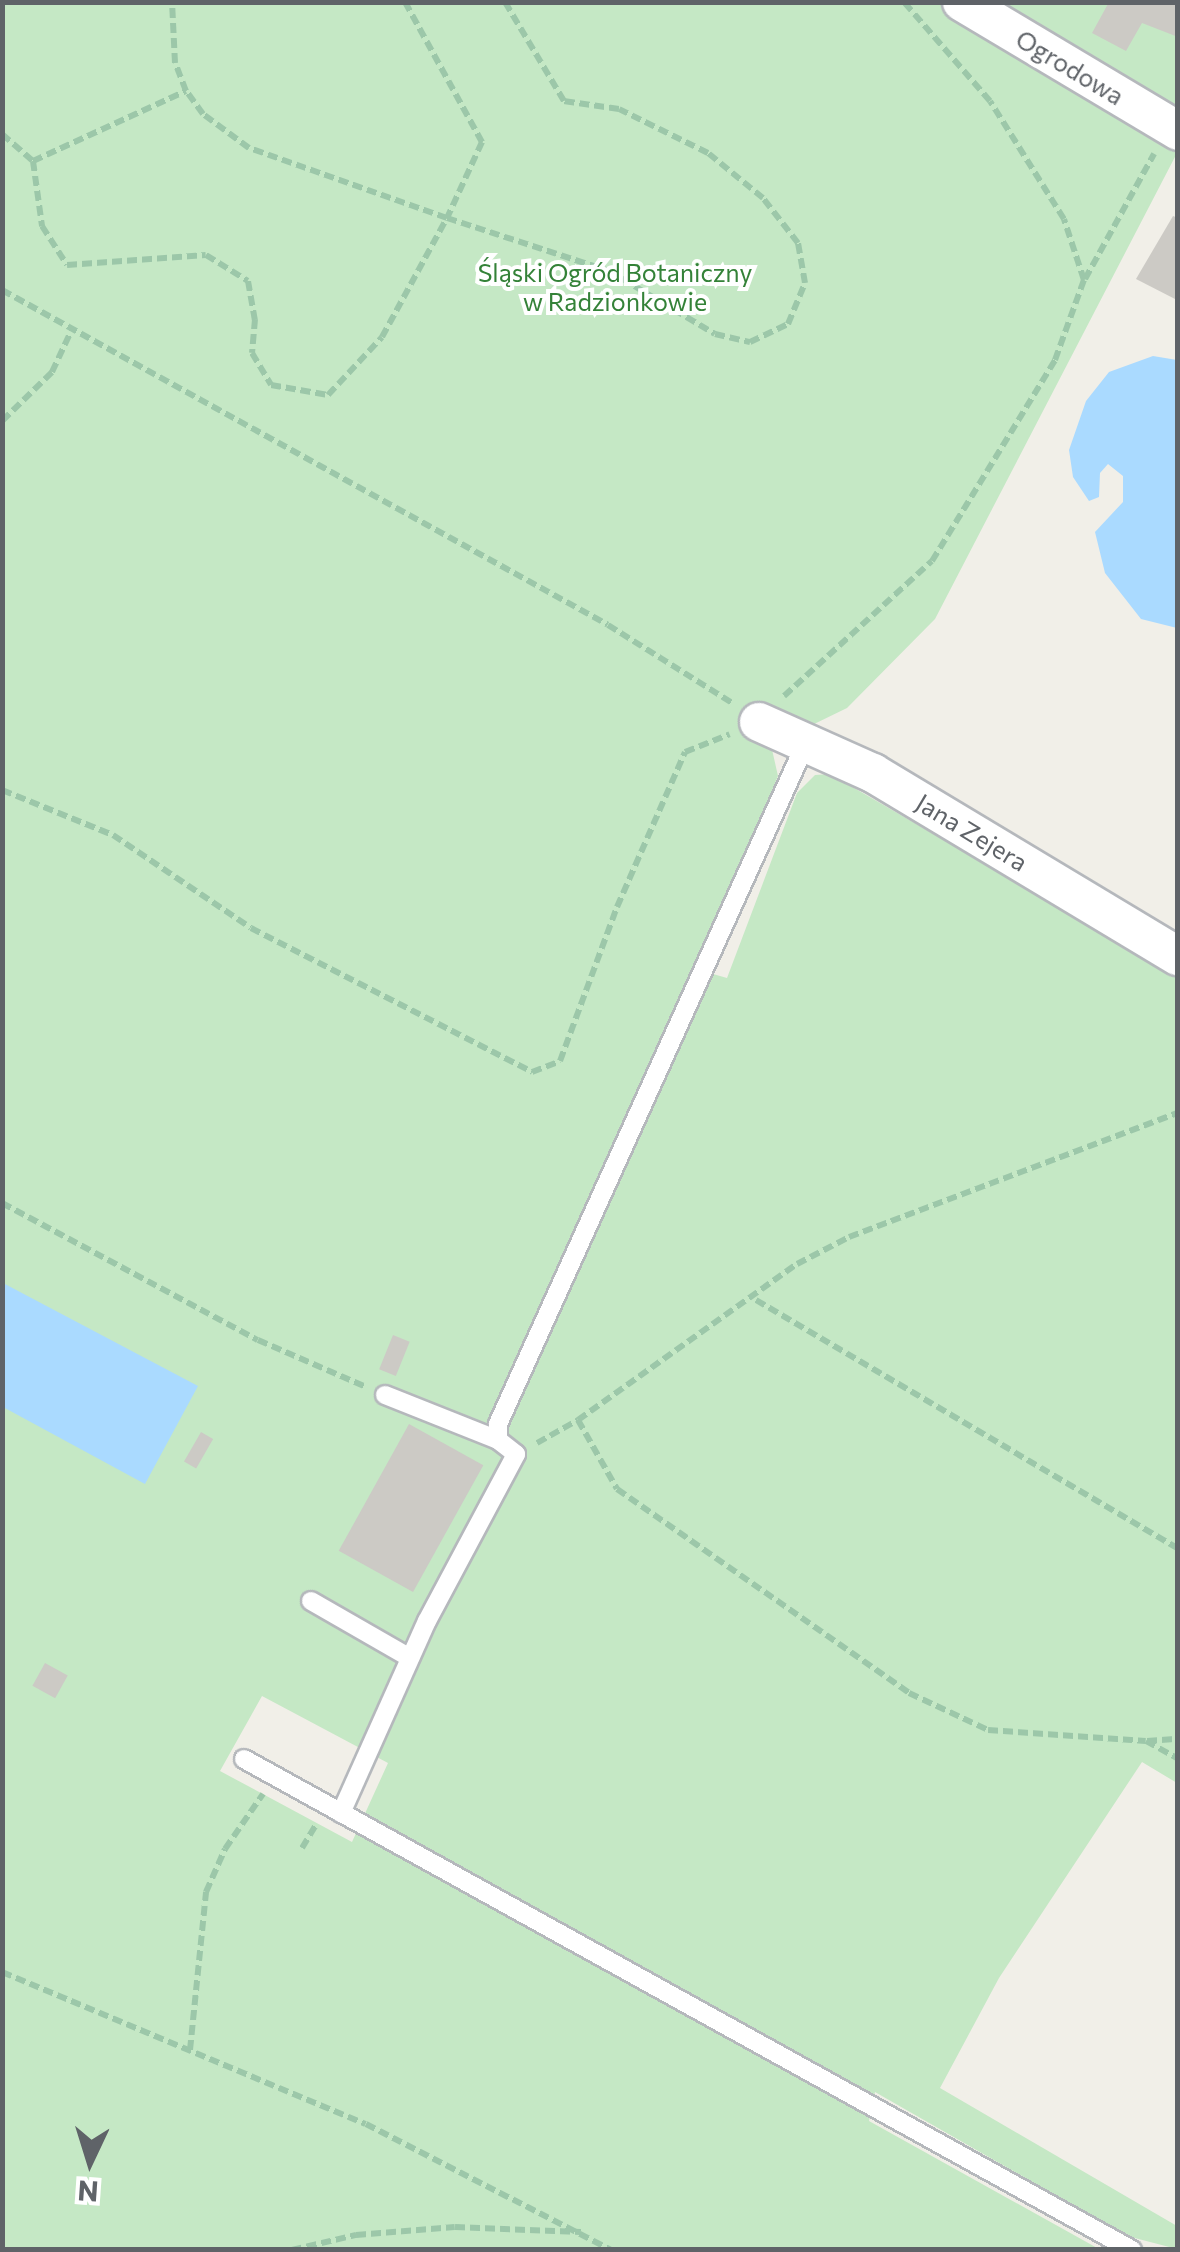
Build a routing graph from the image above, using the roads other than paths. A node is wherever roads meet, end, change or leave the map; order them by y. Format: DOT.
graph roads {
  1 [pos="962,2"];
  2 [pos="1173,129"];
  3 [pos="760,722"];
  4 [pos="805,745"];
  5 [pos="1178,956"];
  6 [pos="386,1395"];
  7 [pos="498,1432"];
  8 [pos="311,1601"];
  9 [pos="410,1658"];
  10 [pos="244,1759"];
  11 [pos="341,1814"];
  12 [pos="1132,2250"];
  1 -- 2 [label="street, Ogrodowa"];
  3 -- 4 [label="street, Jana Zejera"];
  4 -- 5 [label="street, Jana Zejera"];
  4 -- 7 [label="lane"];
  6 -- 7 [label="lane"];
  7 -- 9 [label="lane"];
  8 -- 9 [label="lane"];
  9 -- 11 [label="lane"];
  10 -- 11 [label="lane"];
  11 -- 12 [label="lane"];
}
